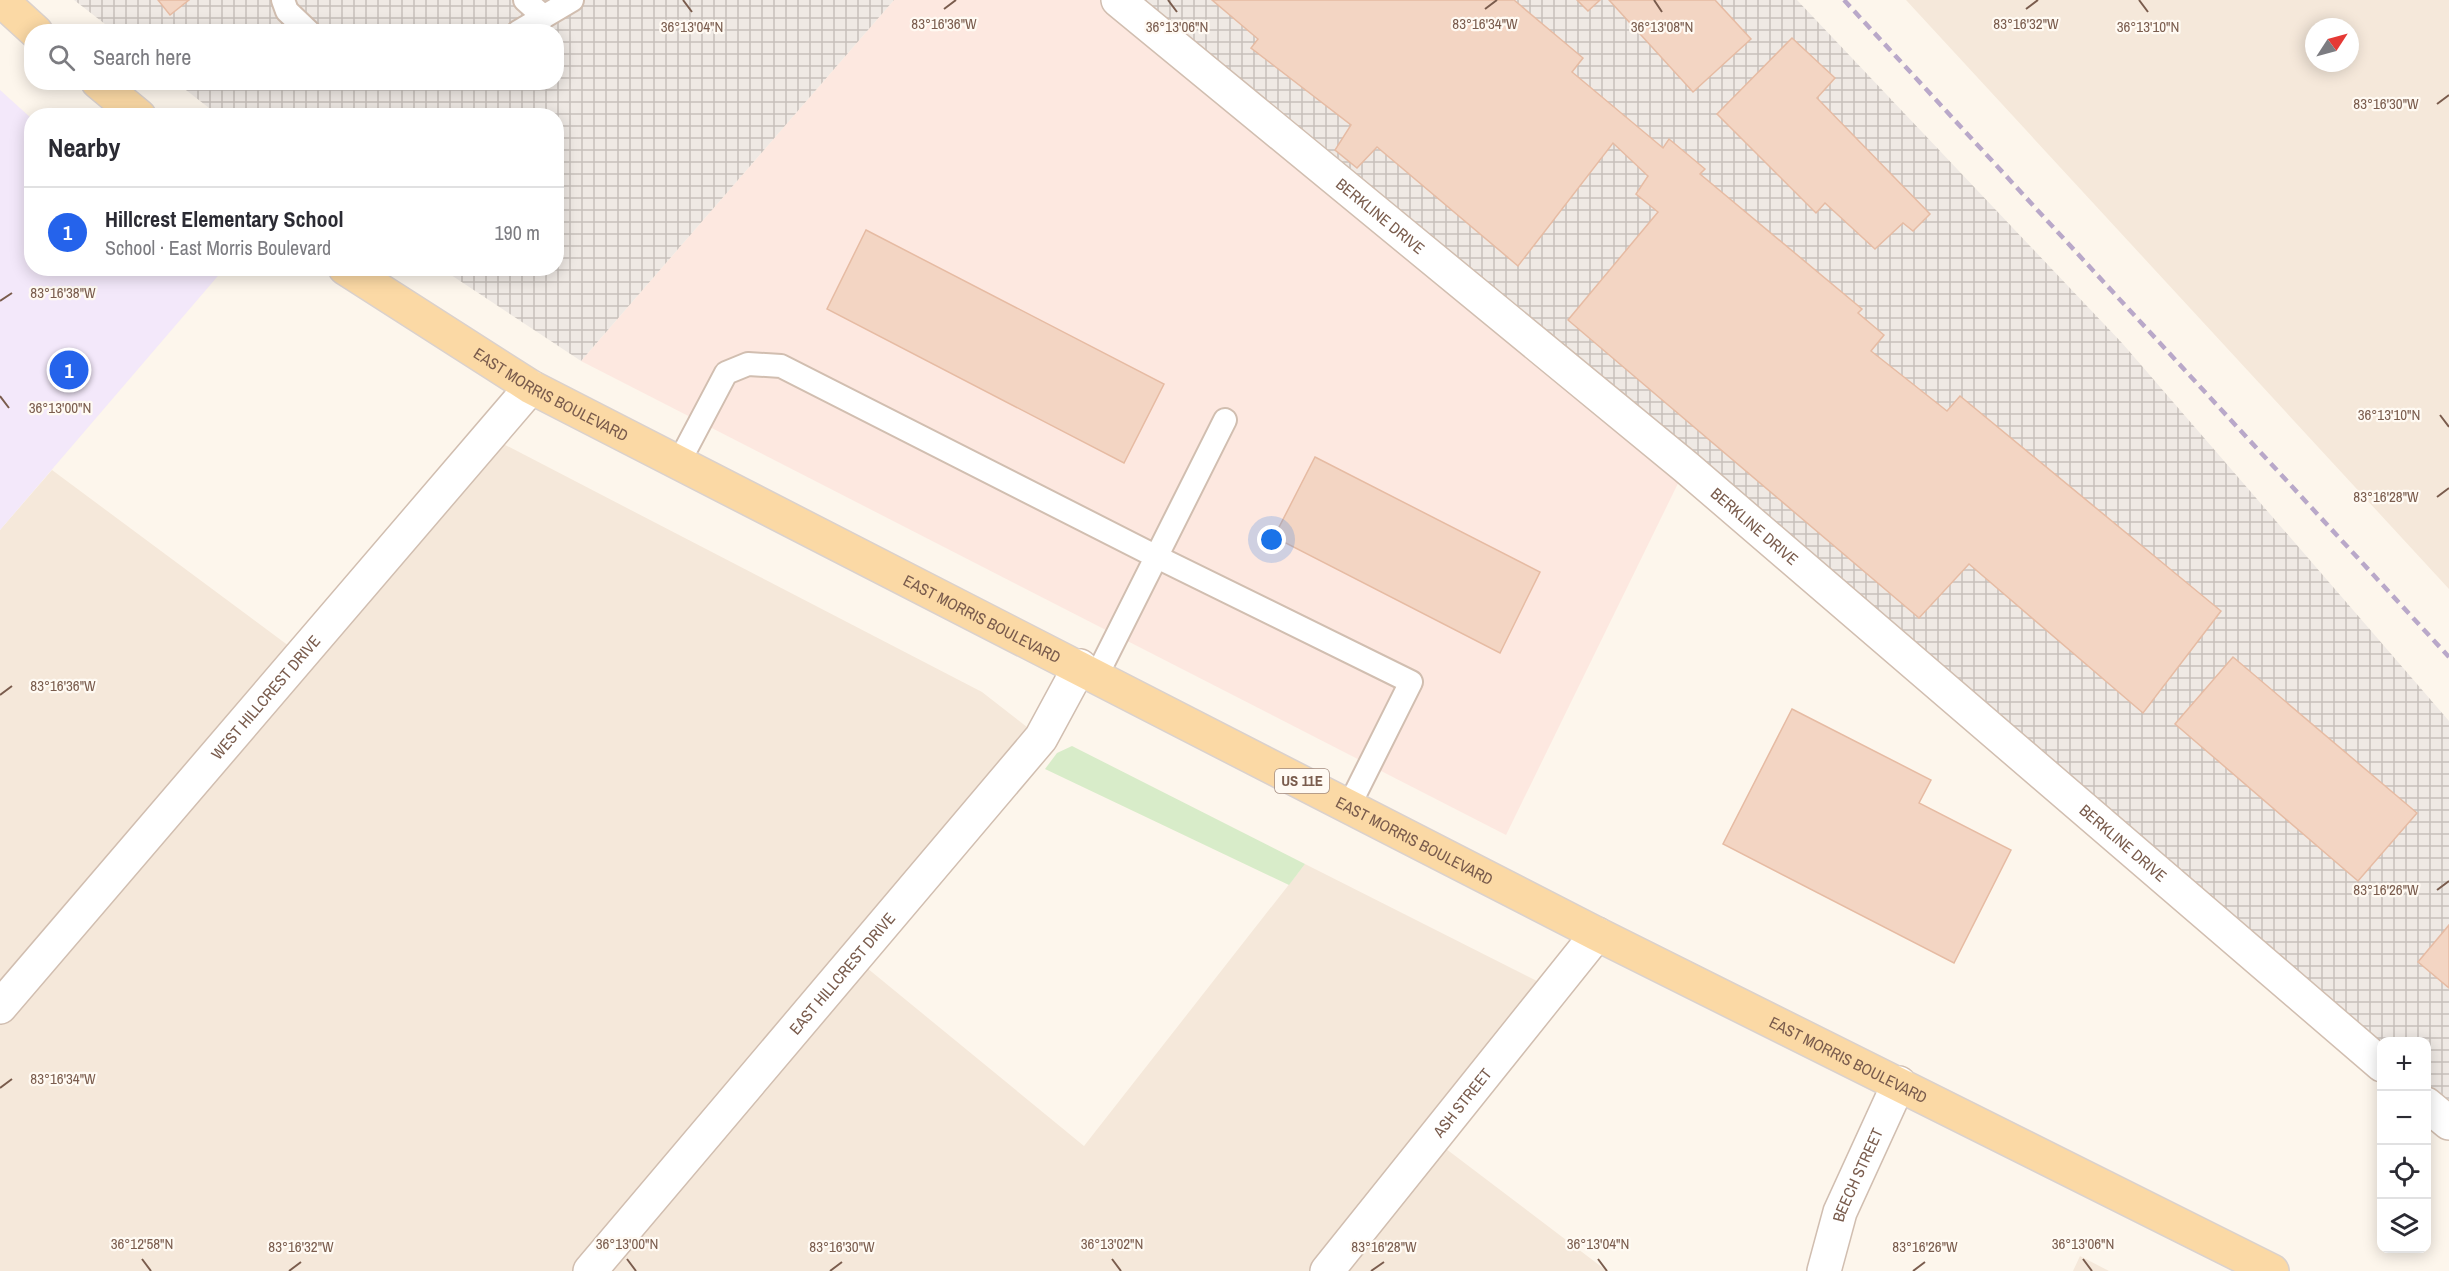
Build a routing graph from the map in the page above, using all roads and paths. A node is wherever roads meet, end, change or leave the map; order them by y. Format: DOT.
graph roads {
  1 [pos="1,0"];
  2 [pos="283,0"];
  3 [pos="525,0"];
  4 [pos="572,0"];
  5 [pos="1118,0"];
  6 [pos="544,17"];
  7 [pos="27,24"];
  8 [pos="301,24"];
  9 [pos="532,24"];
  10 [pos="108,90"];
  11 [pos="129,108"];
  12 [pos="358,276"];
  13 [pos="531,387"];
  14 [pos="1226,420"];
  15 [pos="679,462"];
  16 [pos="1155,556"];
  17 [pos="1088,671"];
  18 [pos="1349,806"];
  19 [pos="1598,934"];
  20 [pos="0,1007"];
  21 [pos="2377,1061"];
  22 [pos="1899,1083"];
  23 [pos="2431,1108"];
  24 [pos="2449,1124"];
  25 [pos="590,1271"];
  26 [pos="1327,1271"];
  27 [pos="1824,1271"];
  28 [pos="2272,1271"];
  1 -- 7 [label="main road"];
  2 -- 8 [label="lane"];
  3 -- 6 [label="lane"];
  4 -- 6 [label="lane"];
  5 -- 21 [label="street, BERKLINE DRIVE"];
  6 -- 9 [label="lane"];
  10 -- 11 [label="main road"];
  12 -- 13 [label="main road, EAST MORRIS BOULEVARD / US 11E"];
  13 -- 15 [label="main road, EAST MORRIS BOULEVARD / US 11E"];
  13 -- 20 [label="street, WEST HILLCREST DRIVE"];
  14 -- 16 [label="lane"];
  15 -- 16 [label="lane"];
  15 -- 17 [label="main road, EAST MORRIS BOULEVARD / US 11E"];
  16 -- 17 [label="lane"];
  16 -- 18 [label="lane"];
  17 -- 18 [label="main road, EAST MORRIS BOULEVARD / US 11E"];
  17 -- 25 [label="street, EAST HILLCREST DRIVE"];
  18 -- 19 [label="main road, EAST MORRIS BOULEVARD / US 11E"];
  19 -- 22 [label="main road, EAST MORRIS BOULEVARD / US 11E"];
  19 -- 26 [label="street, ASH STREET"];
  22 -- 27 [label="street, BEECH STREET"];
  22 -- 28 [label="main road, EAST MORRIS BOULEVARD / US 11E"];
  23 -- 24 [label="street"];
}
